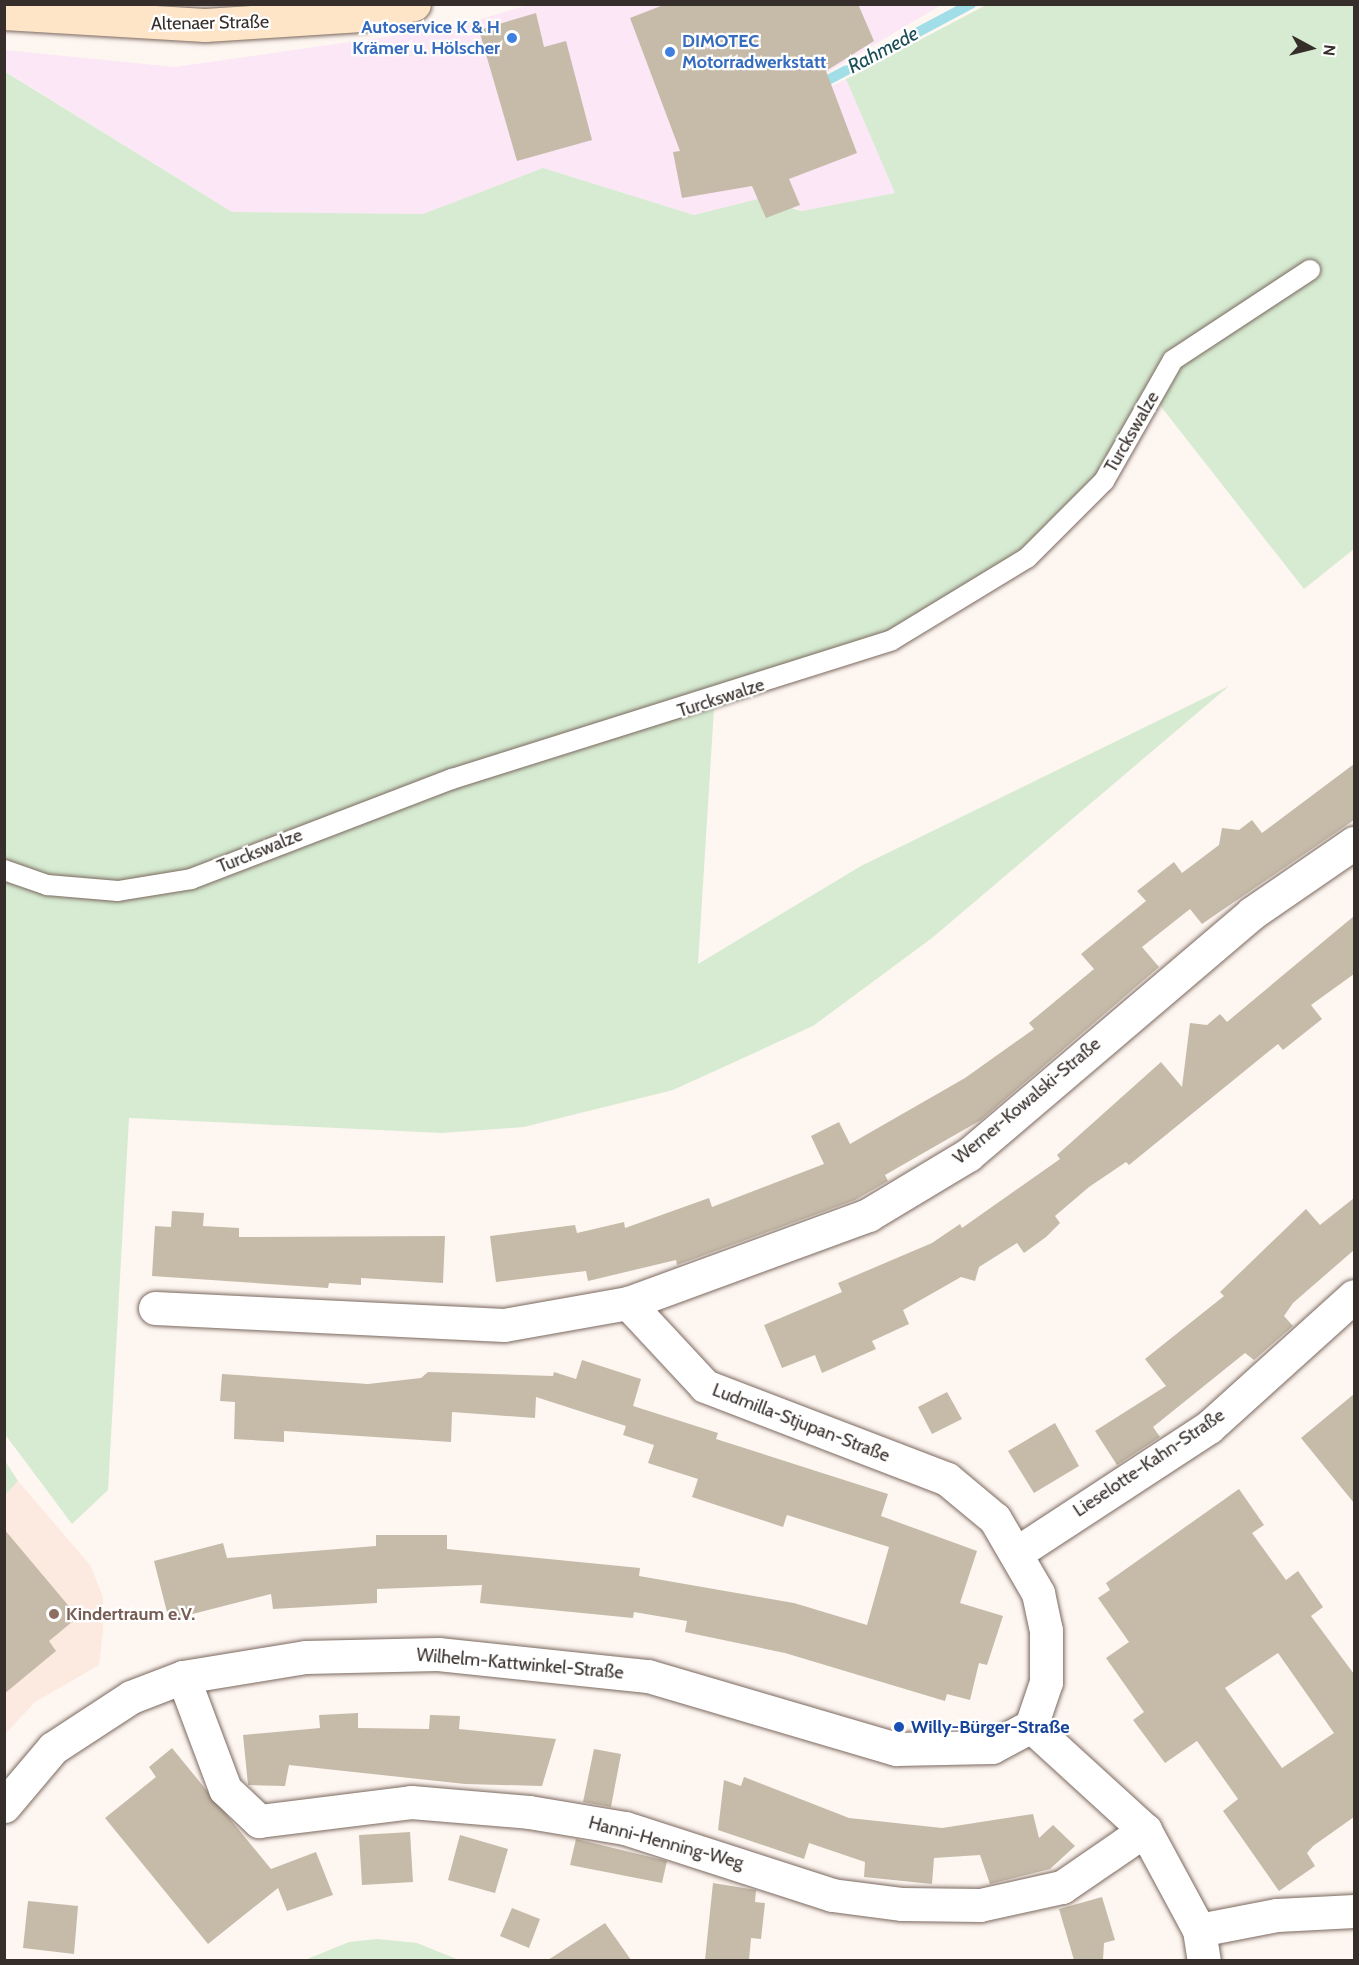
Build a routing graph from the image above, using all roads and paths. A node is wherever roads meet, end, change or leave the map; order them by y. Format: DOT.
graph roads {
  1 [pos="414,4"];
  2 [pos="4,13"];
  3 [pos="1310,270"];
  4 [pos="1354,843"];
  5 [pos="4,870"];
  6 [pos="1354,1296"];
  7 [pos="628,1303"];
  8 [pos="155,1308"];
  9 [pos="1018,1552"];
  10 [pos="183,1677"];
  11 [pos="1031,1726"];
  12 [pos="4,1806"];
  13 [pos="1144,1830"];
  14 [pos="1354,1911"];
  15 [pos="1201,1945"];
  1 -- 2 [label="main road, Altenaer Straße"];
  3 -- 5 [label="lane, Turckswalze"];
  4 -- 7 [label="street, Werner-Kowalski-Straße"];
  6 -- 9 [label="street, Lieselotte-Kahn-Straße"];
  7 -- 8 [label="street"];
  7 -- 9 [label="street, Ludmilla-Stjupan-Straße"];
  9 -- 11 [label="street, Ludmilla-Stjupan-Straße"];
  10 -- 11 [label="street, Wilhelm-Kattwinkel-Straße"];
  10 -- 12 [label="street, Wilhelm-Kattwinkel-Straße"];
  10 -- 13 [label="street, Hanni-Henning-Weg"];
  11 -- 13 [label="street"];
  13 -- 15 [label="street"];
  14 -- 15 [label="street"];
}
